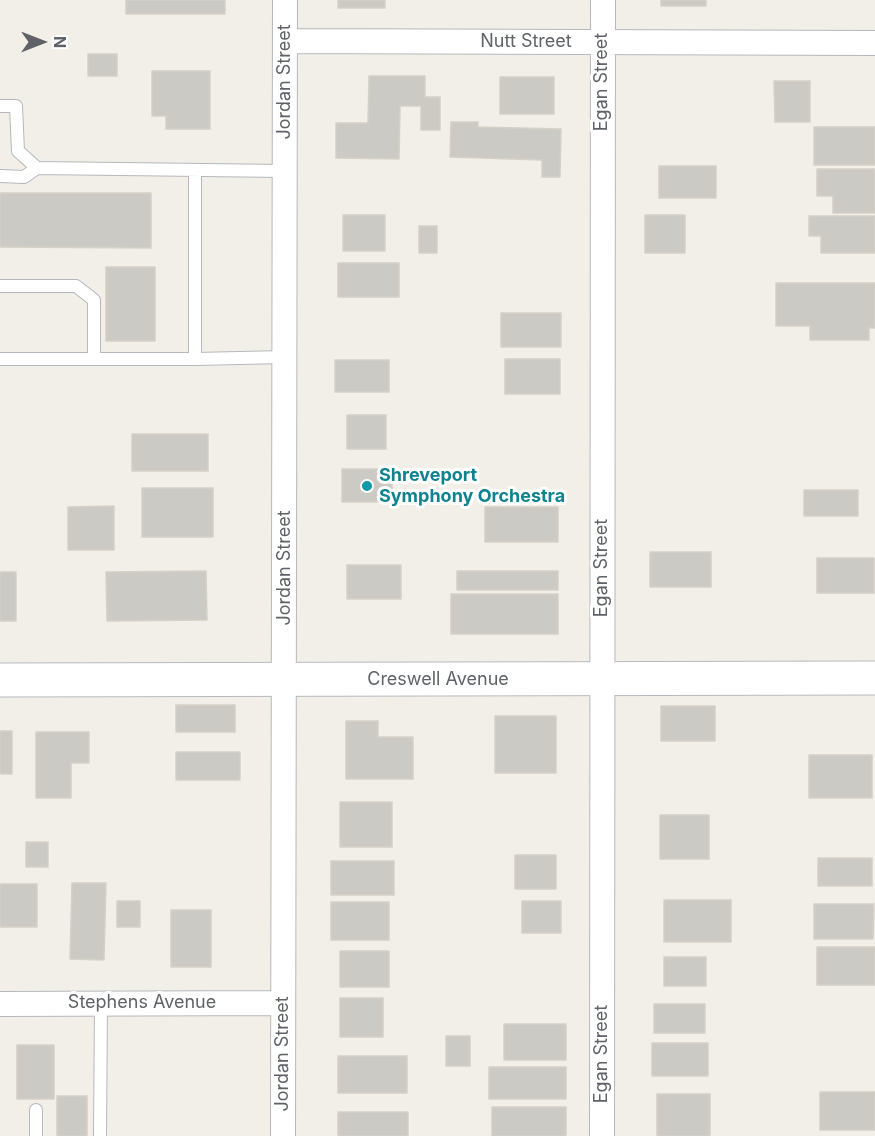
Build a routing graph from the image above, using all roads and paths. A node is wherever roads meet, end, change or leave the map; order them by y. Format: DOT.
graph roads {
  1 [pos="285,0"];
  2 [pos="603,0"];
  3 [pos="285,41"];
  4 [pos="602,43"];
  5 [pos="875,43"];
  6 [pos="0,106"];
  7 [pos="37,168"];
  8 [pos="195,170"];
  9 [pos="285,171"];
  10 [pos="0,176"];
  11 [pos="0,286"];
  12 [pos="285,357"];
  13 [pos="0,359"];
  14 [pos="94,359"];
  15 [pos="195,359"];
  16 [pos="875,678"];
  17 [pos="602,679"];
  18 [pos="0,680"];
  19 [pos="285,680"];
  20 [pos="101,1003"];
  21 [pos="283,1003"];
  22 [pos="0,1004"];
  23 [pos="36,1110"];
  24 [pos="36,1136"];
  25 [pos="100,1136"];
  26 [pos="283,1136"];
  27 [pos="602,1136"];
  1 -- 3 [label="street, Jordan Street"];
  2 -- 4 [label="street, Egan Street"];
  3 -- 4 [label="street, Nutt Street"];
  3 -- 9 [label="street, Jordan Street"];
  4 -- 5 [label="street, Nutt Street"];
  4 -- 17 [label="street, Egan Street"];
  6 -- 7 [label="lane"];
  7 -- 8 [label="lane"];
  7 -- 10 [label="lane"];
  8 -- 9 [label="lane"];
  8 -- 15 [label="lane"];
  9 -- 12 [label="street, Jordan Street"];
  11 -- 14 [label="lane"];
  12 -- 15 [label="lane"];
  12 -- 19 [label="street, Jordan Street"];
  13 -- 14 [label="lane"];
  14 -- 15 [label="lane"];
  16 -- 17 [label="street, Creswell Avenue"];
  17 -- 19 [label="street, Creswell Avenue"];
  17 -- 27 [label="street, Egan Street"];
  18 -- 19 [label="street, Creswell Avenue"];
  19 -- 21 [label="street, Jordan Street"];
  20 -- 21 [label="street, Stephens Avenue"];
  20 -- 22 [label="street, Stephens Avenue"];
  20 -- 25 [label="lane"];
  21 -- 26 [label="street, Jordan Street"];
  23 -- 24 [label="lane"];
}
